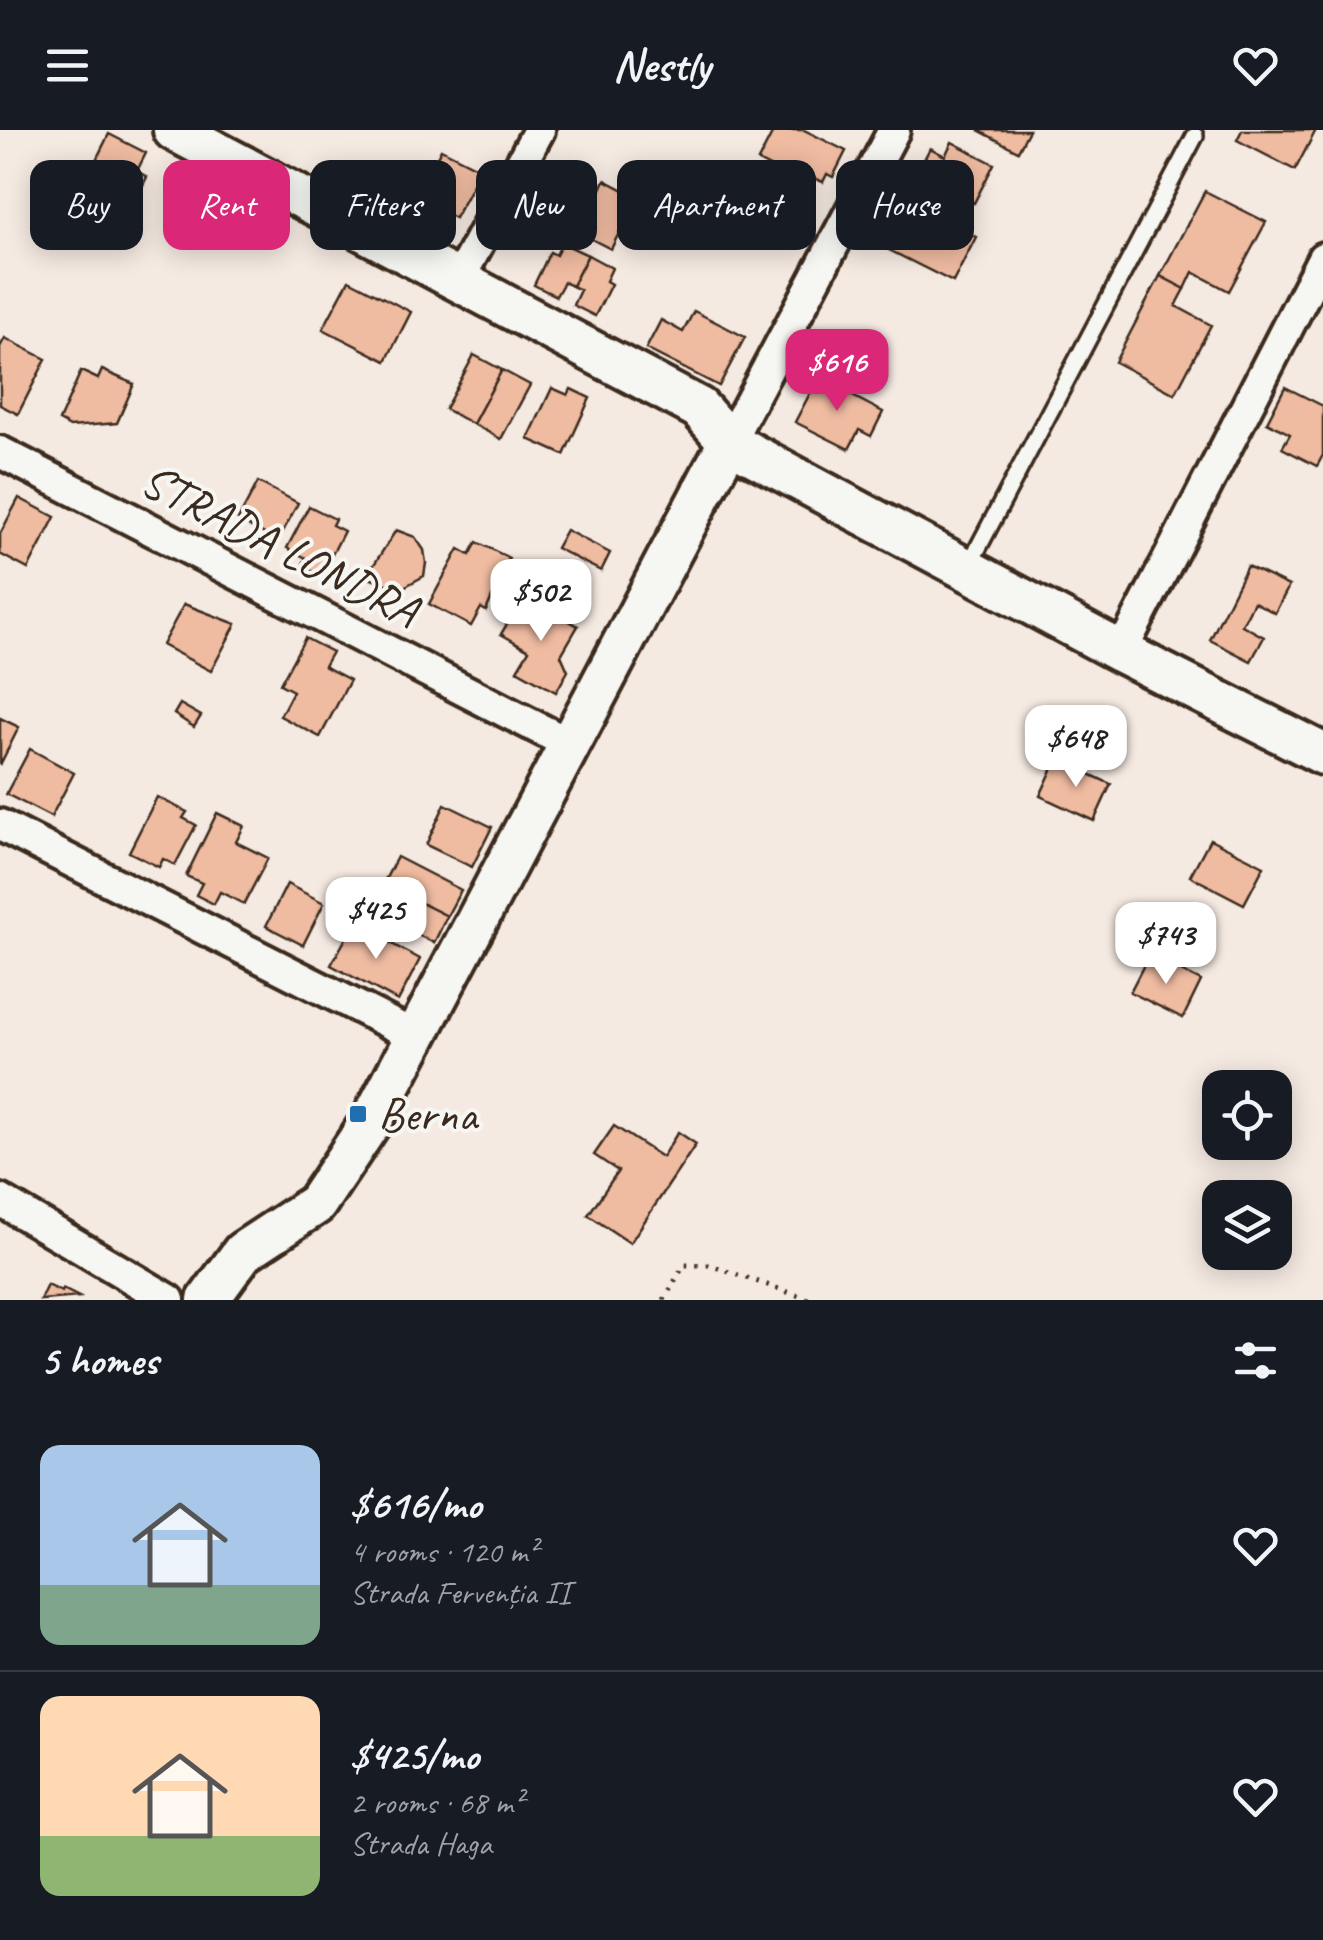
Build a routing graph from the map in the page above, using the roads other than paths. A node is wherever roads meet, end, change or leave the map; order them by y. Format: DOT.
graph roads {
  1 [pos="539,130"];
  2 [pos="894,130"];
  3 [pos="181,131"];
  4 [pos="1195,136"];
  5 [pos="1323,258"];
  6 [pos="458,282"];
  7 [pos="729,442"];
  8 [pos="0,452"];
  9 [pos="966,570"];
  10 [pos="1120,652"];
  11 [pos="572,746"];
  12 [pos="1323,754"];
  13 [pos="0,825"];
  14 [pos="417,1036"];
  15 [pos="0,1200"];
  16 [pos="169,1300"];
  17 [pos="208,1300"];
  1 -- 6 [label="street"];
  2 -- 7 [label="street"];
  3 -- 6 [label="street"];
  4 -- 9 [label="lane"];
  5 -- 10 [label="street"];
  6 -- 7 [label="street"];
  7 -- 9 [label="street"];
  7 -- 11 [label="street"];
  8 -- 11 [label="street, STRADA LONDRA"];
  9 -- 10 [label="street"];
  10 -- 12 [label="street"];
  11 -- 14 [label="street"];
  13 -- 14 [label="street"];
  14 -- 17 [label="street"];
  15 -- 16 [label="street"];
}
